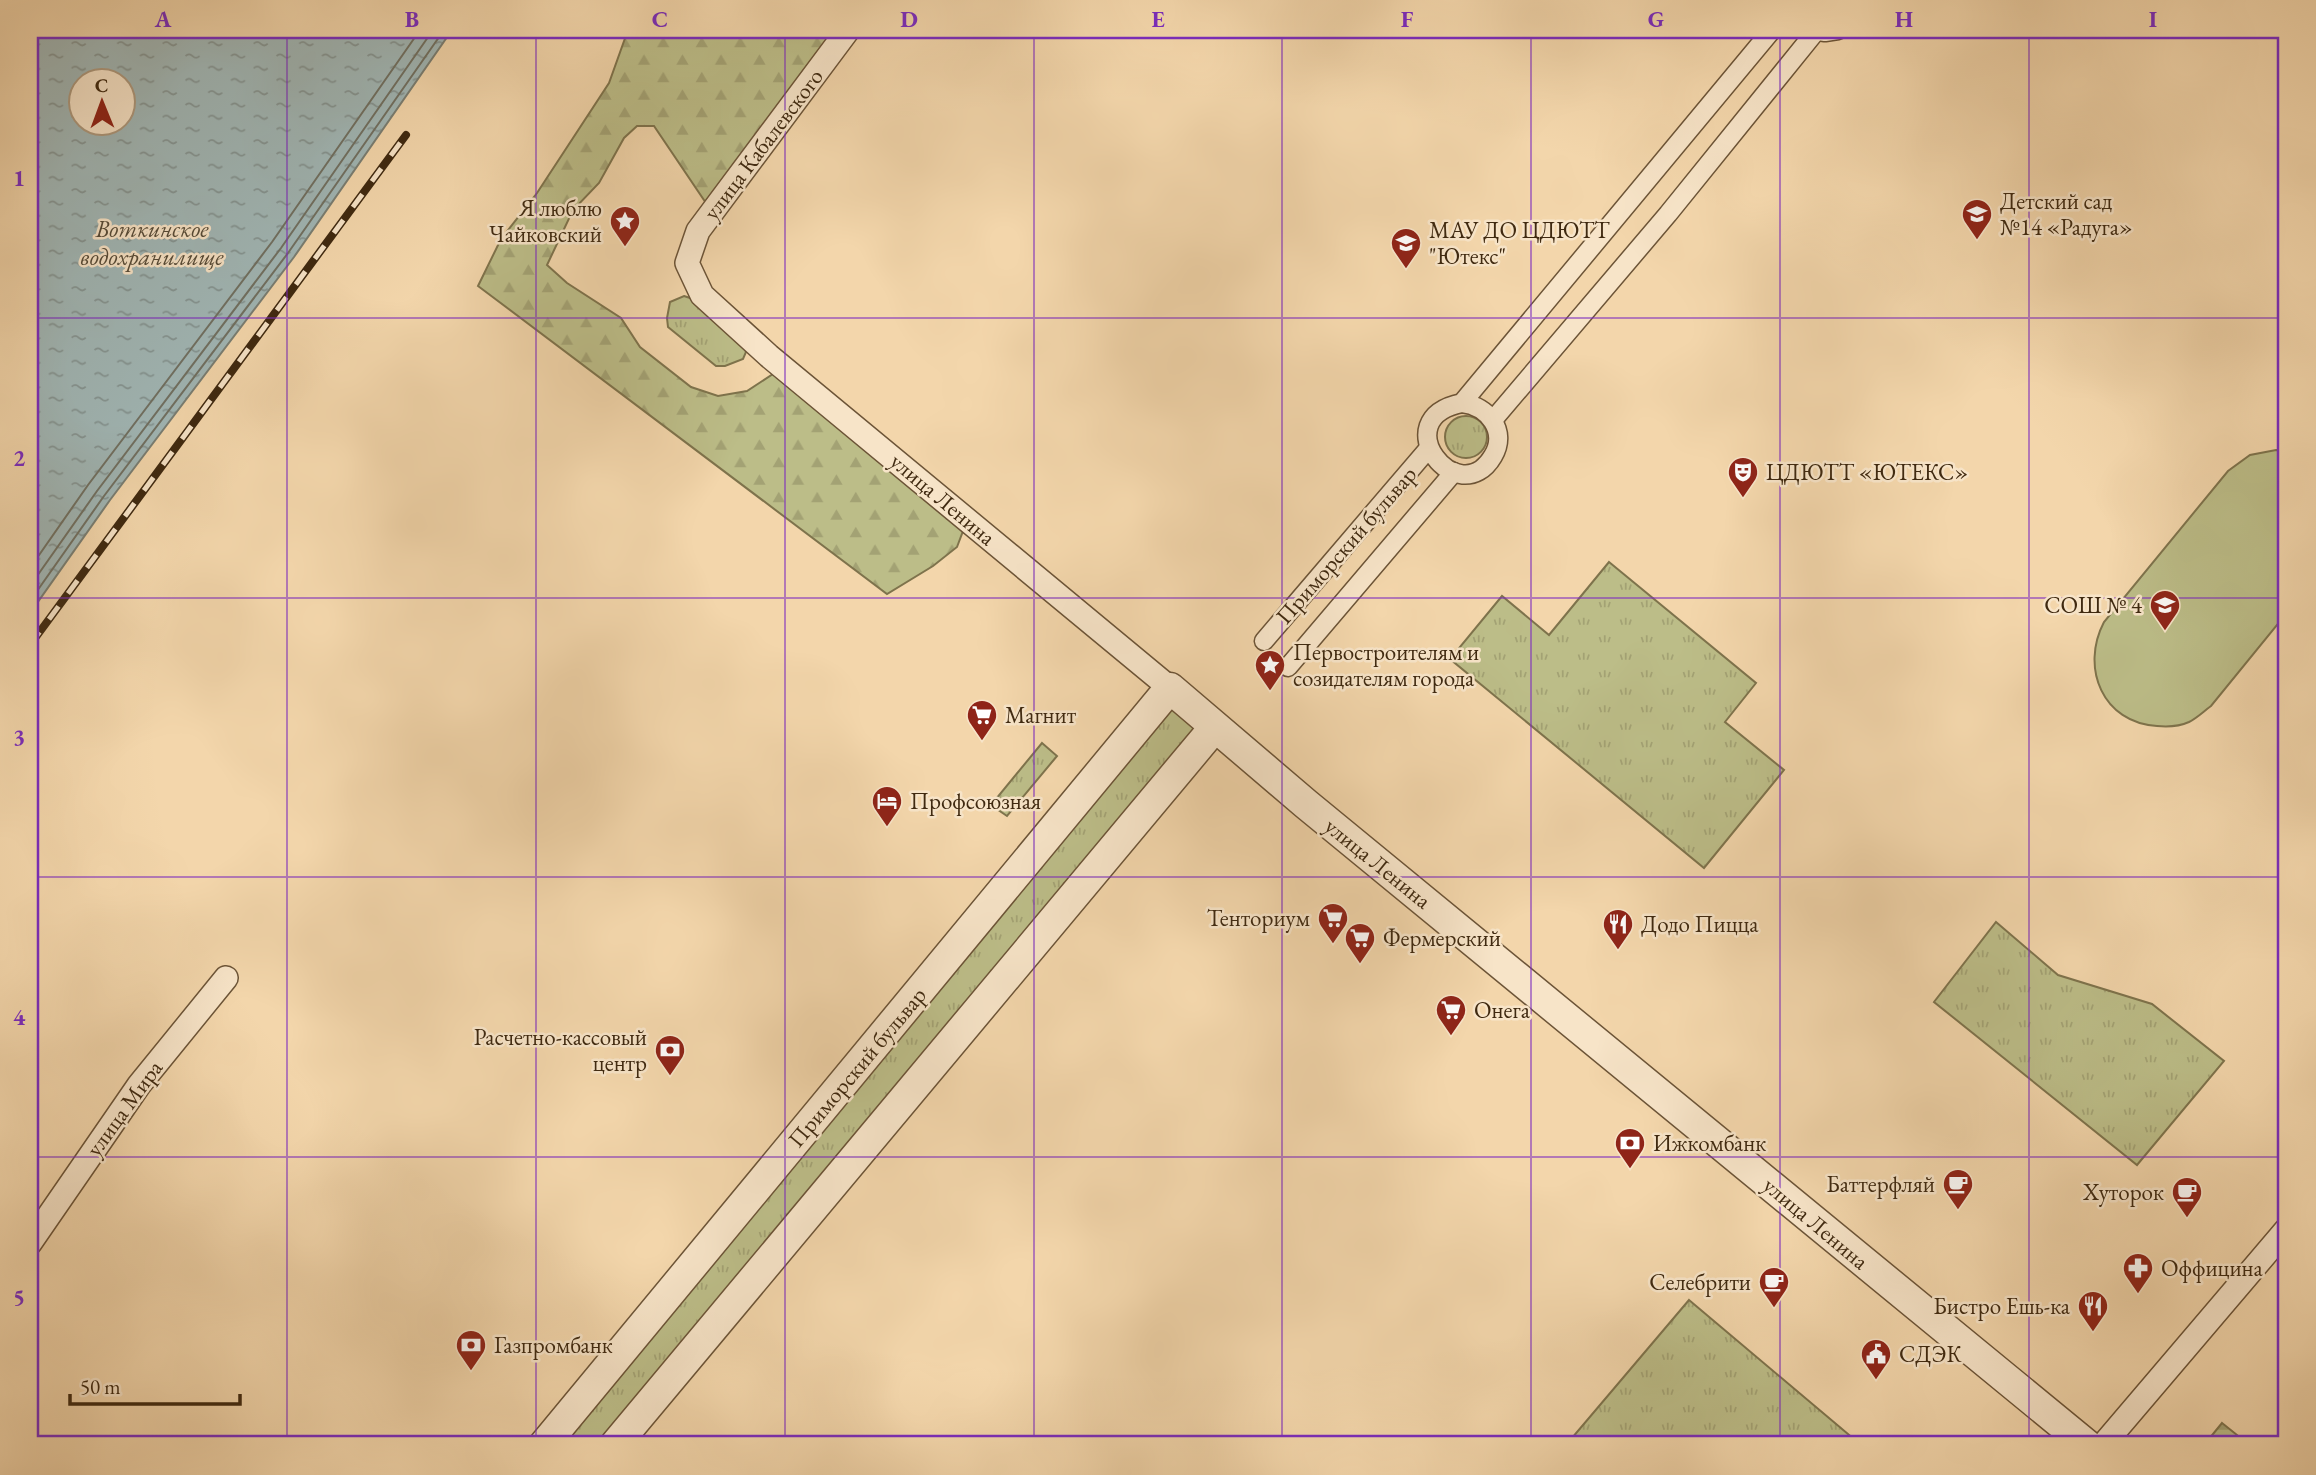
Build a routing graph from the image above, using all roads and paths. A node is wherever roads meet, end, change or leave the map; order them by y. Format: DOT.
graph roads {
  1 [pos="848,30"];
  2 [pos="1772,30"];
  3 [pos="1838,30"];
  4 [pos="1814,31"];
  5 [pos="687,263"];
  6 [pos="1462,403"];
  7 [pos="1493,420"];
  8 [pos="1429,448"];
  9 [pos="1454,472"];
  10 [pos="1264,641"];
  11 [pos="1288,667"];
  12 [pos="1170,688"];
  13 [pos="1214,728"];
  14 [pos="226,978"];
  15 [pos="2286,1230"];
  16 [pos="30,1243"];
  17 [pos="544,1445"];
  18 [pos="615,1445"];
  19 [pos="2087,1445"];
  20 [pos="2103,1445"];
  1 -- 5 [label="street, улица Кабалевского"];
  2 -- 6 [label="street, Приморский бульвар"];
  3 -- 4 [label="street"];
  4 -- 7 [label="street"];
  5 -- 12 [label="street, улица Ленина"];
  6 -- 7 [label="street"];
  6 -- 8 [label="street, Приморский бульвар"];
  7 -- 9 [label="street, Приморский бульвар"];
  8 -- 9 [label="street, Приморский бульвар"];
  8 -- 10 [label="street, Приморский бульвар"];
  9 -- 11 [label="street"];
  12 -- 13 [label="street, улица Ленина"];
  12 -- 17 [label="street, Приморский бульвар"];
  13 -- 18 [label="street"];
  13 -- 19 [label="street, улица Ленина"];
  14 -- 16 [label="street, улица Мира"];
  15 -- 20 [label="street"];
}
